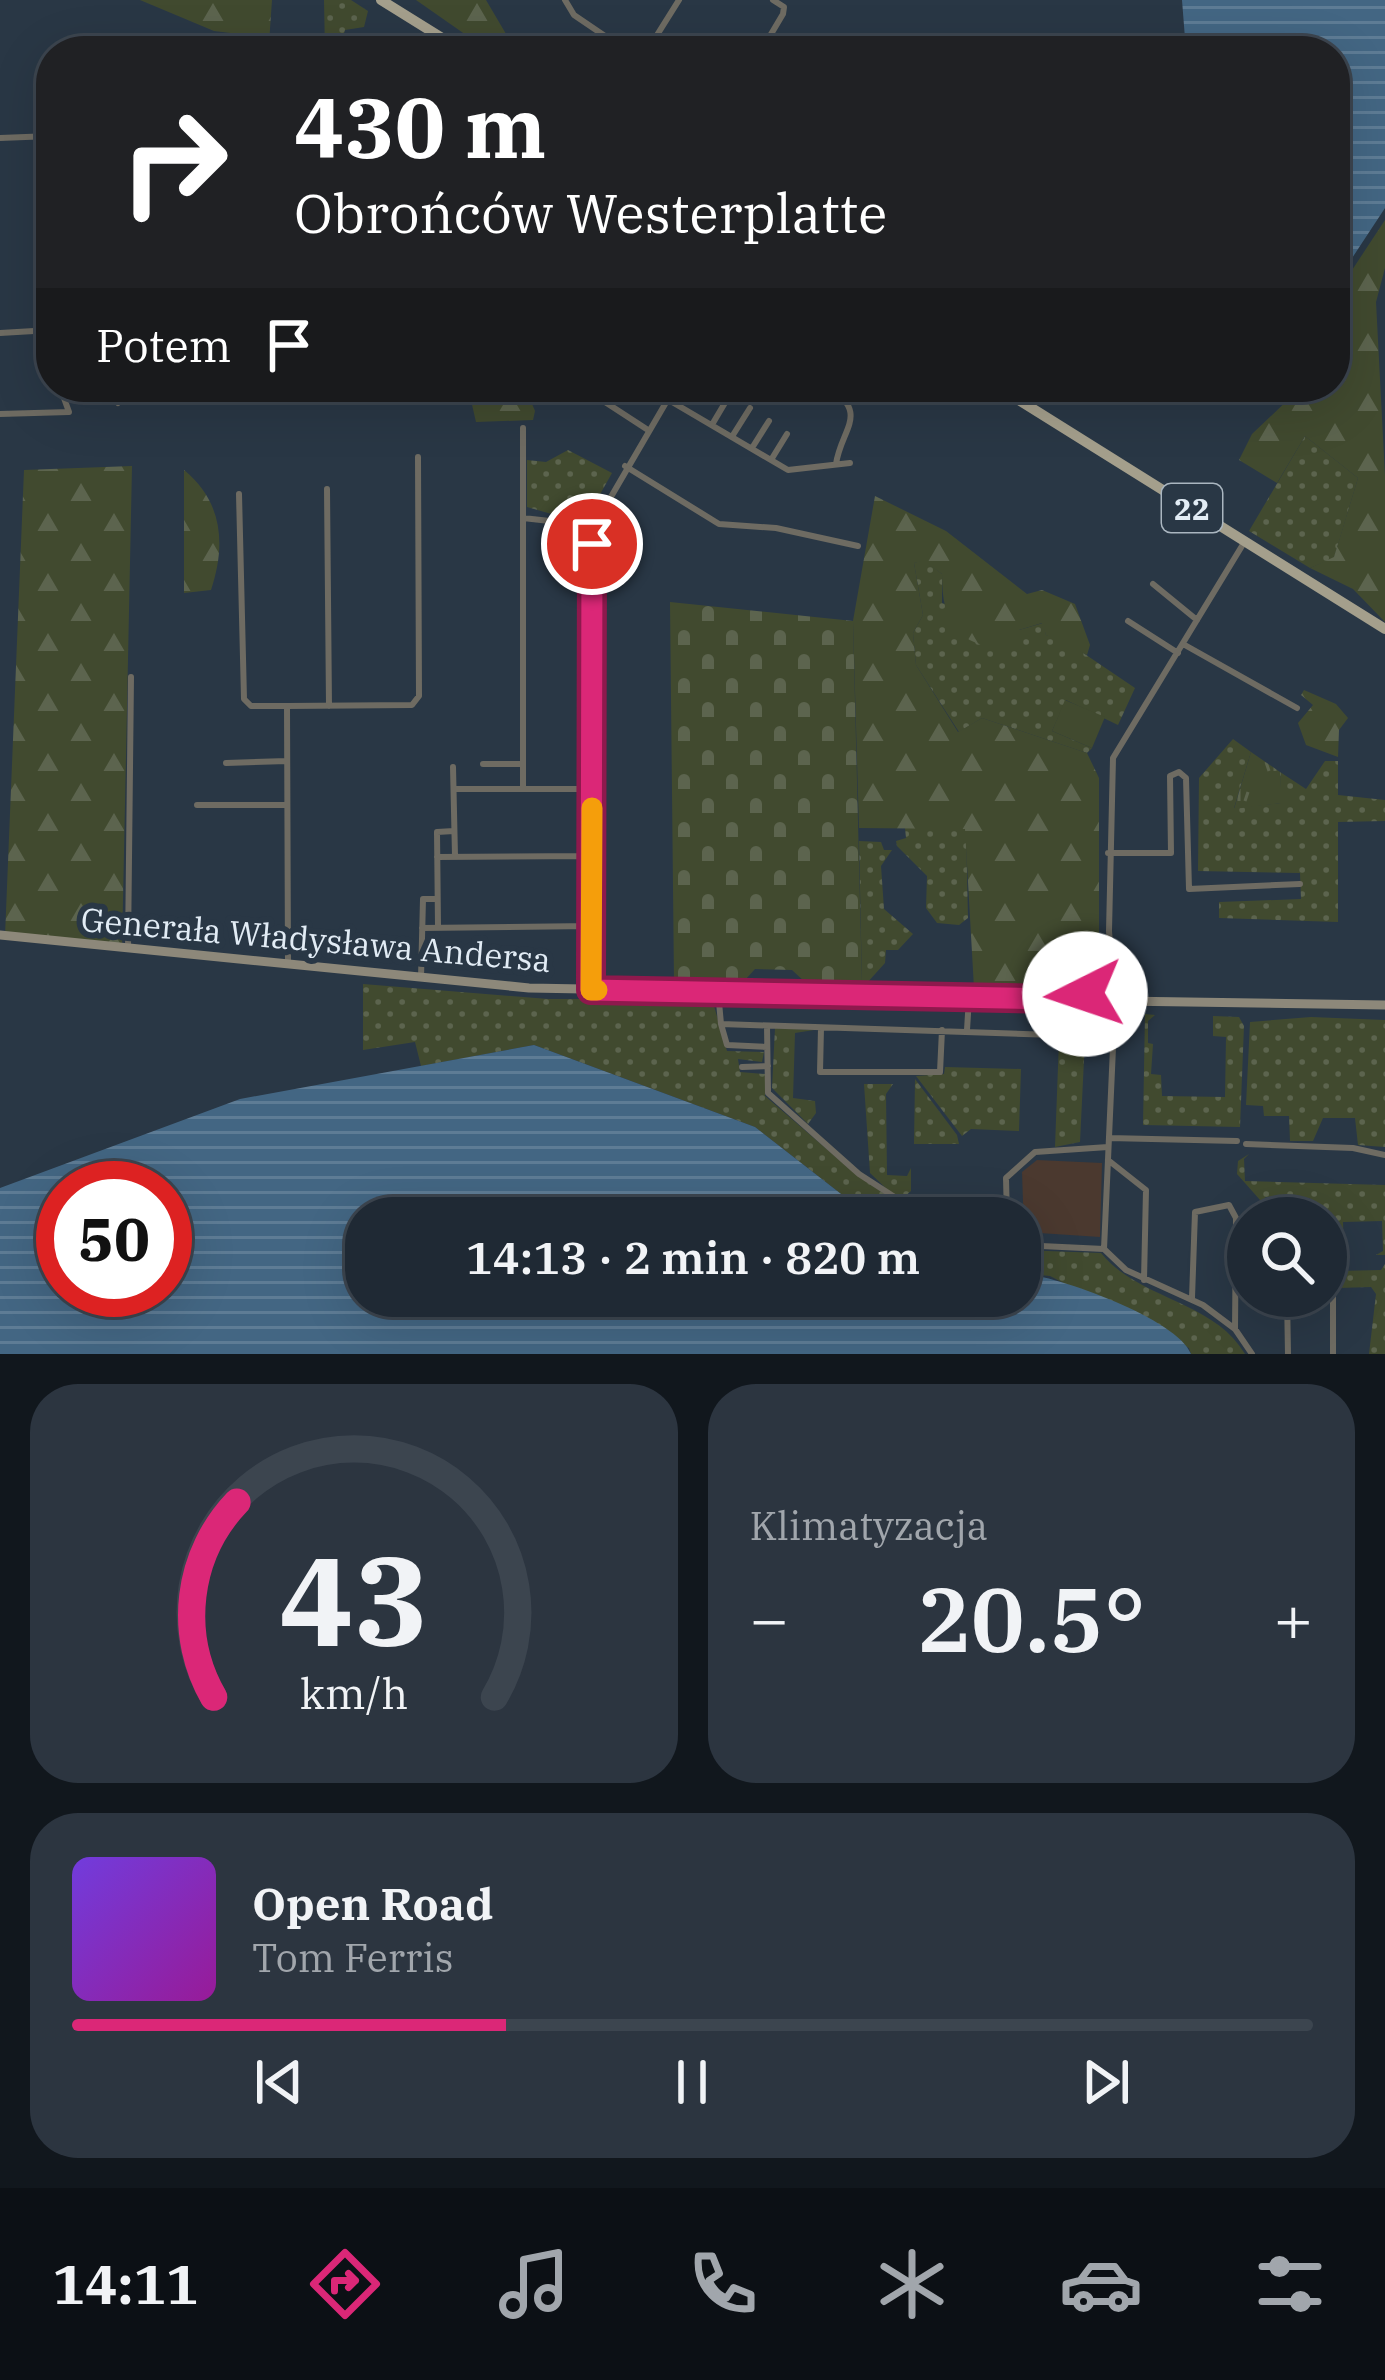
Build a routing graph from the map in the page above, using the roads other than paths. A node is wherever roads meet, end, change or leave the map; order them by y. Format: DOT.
graph roads {
  1 [pos="381,0"];
  2 [pos="566,0"];
  3 [pos="679,0"];
  4 [pos="773,0"];
  5 [pos="399,5"];
  6 [pos="442,36"];
  7 [pos="605,36"];
  8 [pos="656,36"];
  9 [pos="770,36"];
  10 [pos="36,137"];
  11 [pos="0,138"];
  12 [pos="36,331"];
  13 [pos="0,333"];
  14 [pos="65,402"];
  15 [pos="605,402"];
  16 [pos="665,402"];
  17 [pos="673,402"];
  18 [pos="725,402"];
  19 [pos="847,402"];
  20 [pos="1022,402"];
  21 [pos="750,407"];
  22 [pos="0,414"];
  23 [pos="769,421"];
  24 [pos="713,423"];
  25 [pos="523,428"];
  26 [pos="648,430"];
  27 [pos="787,434"];
  28 [pos="732,435"];
  29 [pos="752,448"];
  30 [pos="418,457"];
  31 [pos="771,460"];
  32 [pos="836,464"];
  33 [pos="850,464"];
  34 [pos="625,466"];
  35 [pos="326,489"];
  36 [pos="239,494"];
  37 [pos="523,518"];
  38 [pos="594,526"];
  39 [pos="1245,542"];
  40 [pos="858,546"];
  41 [pos="1153,584"];
  42 [pos="1198,620"];
  43 [pos="1128,621"];
  44 [pos="1385,629"];
  45 [pos="1183,644"];
  46 [pos="1178,653"];
  47 [pos="131,677"];
  48 [pos="287,706"];
  49 [pos="329,706"];
  50 [pos="1297,708"];
  51 [pos="287,761"];
  52 [pos="226,763"];
  53 [pos="483,764"];
  54 [pos="523,764"];
  55 [pos="453,767"];
  56 [pos="523,788"];
  57 [pos="454,789"];
  58 [pos="592,789"];
  59 [pos="197,805"];
  60 [pos="287,805"];
  61 [pos="454,831"];
  62 [pos="1189,852"];
  63 [pos="1171,853"];
  64 [pos="1108,854"];
  65 [pos="454,856"];
  66 [pos="591,856"];
  67 [pos="437,857"];
  68 [pos="1300,884"];
  69 [pos="437,899"];
  70 [pos="438,926"];
  71 [pos="591,926"];
  72 [pos="422,928"];
  73 [pos="1109,931"];
  74 [pos="0,935"];
  75 [pos="128,949"];
  76 [pos="288,965"];
  77 [pos="421,979"];
  78 [pos="1122,986"];
  79 [pos="591,990"];
  80 [pos="1102,990"];
  81 [pos="718,991"];
  82 [pos="969,997"];
  83 [pos="1159,1000"];
  84 [pos="1117,1002"];
  85 [pos="1385,1005"];
  86 [pos="721,1024"];
  87 [pos="767,1026"];
  88 [pos="820,1028"];
  89 [pos="942,1029"];
  90 [pos="967,1030"];
  91 [pos="1114,1037"];
  92 [pos="768,1047"];
  93 [pos="768,1066"];
  94 [pos="742,1067"];
  95 [pos="1108,1142"];
  96 [pos="1385,1155"];
  97 [pos="1108,1160"];
  98 [pos="895,1197"];
  99 [pos="1006,1197"];
  100 [pos="1041,1246"];
  101 [pos="1104,1250"];
  102 [pos="1144,1280"];
  103 [pos="1192,1299"];
  104 [pos="1287,1317"];
  105 [pos="1333,1317"];
  106 [pos="1234,1329"];
  107 [pos="1252,1354"];
  108 [pos="1288,1354"];
  109 [pos="1333,1354"];
  1 -- 5 [label="main road"];
  2 -- 7 [label="street"];
  3 -- 8 [label="street"];
  4 -- 9 [label="street"];
  5 -- 6 [label="main road"];
  10 -- 11 [label="street"];
  12 -- 13 [label="street"];
  14 -- 22 [label="street"];
  15 -- 26 [label="street"];
  16 -- 26 [label="street"];
  17 -- 24 [label="street"];
  18 -- 24 [label="street"];
  19 -- 32 [label="street"];
  20 -- 39 [label="main road, 22"];
  21 -- 28 [label="street"];
  23 -- 29 [label="street"];
  24 -- 28 [label="street"];
  25 -- 37 [label="street"];
  26 -- 34 [label="street"];
  27 -- 31 [label="street"];
  28 -- 29 [label="street"];
  29 -- 31 [label="street"];
  30 -- 49 [label="street"];
  31 -- 32 [label="street"];
  32 -- 33 [label="street"];
  34 -- 38 [label="street"];
  34 -- 40 [label="street"];
  35 -- 49 [label="street"];
  36 -- 48 [label="street"];
  37 -- 38 [label="street"];
  37 -- 54 [label="street"];
  38 -- 58 [label="street"];
  39 -- 42 [label="street"];
  39 -- 44 [label="main road, 22"];
  41 -- 42 [label="street"];
  42 -- 45 [label="street"];
  43 -- 46 [label="street"];
  45 -- 46 [label="street"];
  45 -- 50 [label="street"];
  46 -- 64 [label="street"];
  47 -- 75 [label="street"];
  48 -- 49 [label="street"];
  48 -- 51 [label="street"];
  51 -- 52 [label="street"];
  51 -- 60 [label="street"];
  53 -- 54 [label="street"];
  54 -- 56 [label="street"];
  55 -- 57 [label="street"];
  56 -- 57 [label="street"];
  56 -- 58 [label="street"];
  57 -- 61 [label="street"];
  58 -- 66 [label="street"];
  59 -- 60 [label="street"];
  60 -- 76 [label="street"];
  61 -- 65 [label="street"];
  61 -- 67 [label="street"];
  62 -- 63 [label="street"];
  62 -- 63 [label="street"];
  62 -- 68 [label="street"];
  63 -- 64 [label="street"];
  64 -- 73 [label="street"];
  65 -- 66 [label="street"];
  65 -- 67 [label="street"];
  66 -- 71 [label="street"];
  67 -- 69 [label="street"];
  69 -- 70 [label="street"];
  69 -- 72 [label="street"];
  70 -- 71 [label="street"];
  70 -- 72 [label="street"];
  71 -- 79 [label="street"];
  72 -- 77 [label="street"];
  73 -- 78 [label="street"];
  73 -- 80 [label="street"];
  74 -- 75 [label="main road, Generała Władysława Andersa"];
  75 -- 76 [label="main road, Generała Władysława Andersa"];
  76 -- 77 [label="main road, Generała Władysława Andersa"];
  77 -- 79 [label="main road, Generała Władysława Andersa"];
  78 -- 80 [label="main road, Generała Władysława Andersa"];
  78 -- 83 [label="main road"];
  78 -- 84 [label="main road"];
  79 -- 81 [label="main road, Generała Władysława Andersa"];
  80 -- 82 [label="main road, Generała Władysława Andersa"];
  80 -- 84 [label="main road"];
  81 -- 82 [label="main road, Generała Władysława Andersa"];
  81 -- 86 [label="street"];
  82 -- 90 [label="street"];
  83 -- 84 [label="main road"];
  83 -- 85 [label="main road"];
  84 -- 91 [label="street"];
  86 -- 87 [label="street"];
  86 -- 92 [label="street"];
  87 -- 88 [label="street"];
  87 -- 92 [label="street"];
  88 -- 89 [label="street"];
  88 -- 89 [label="street"];
  89 -- 90 [label="street"];
  90 -- 91 [label="street"];
  91 -- 95 [label="street"];
  92 -- 93 [label="street"];
  93 -- 94 [label="street"];
  93 -- 98 [label="street"];
  95 -- 96 [label="street"];
  95 -- 97 [label="street"];
  95 -- 99 [label="street"];
  97 -- 101 [label="street"];
  97 -- 102 [label="street"];
  100 -- 101 [label="street"];
  101 -- 102 [label="street"];
  102 -- 103 [label="street"];
  103 -- 106 [label="street"];
  103 -- 106 [label="street"];
  104 -- 108 [label="street"];
  105 -- 109 [label="street"];
  106 -- 107 [label="street"];
}
